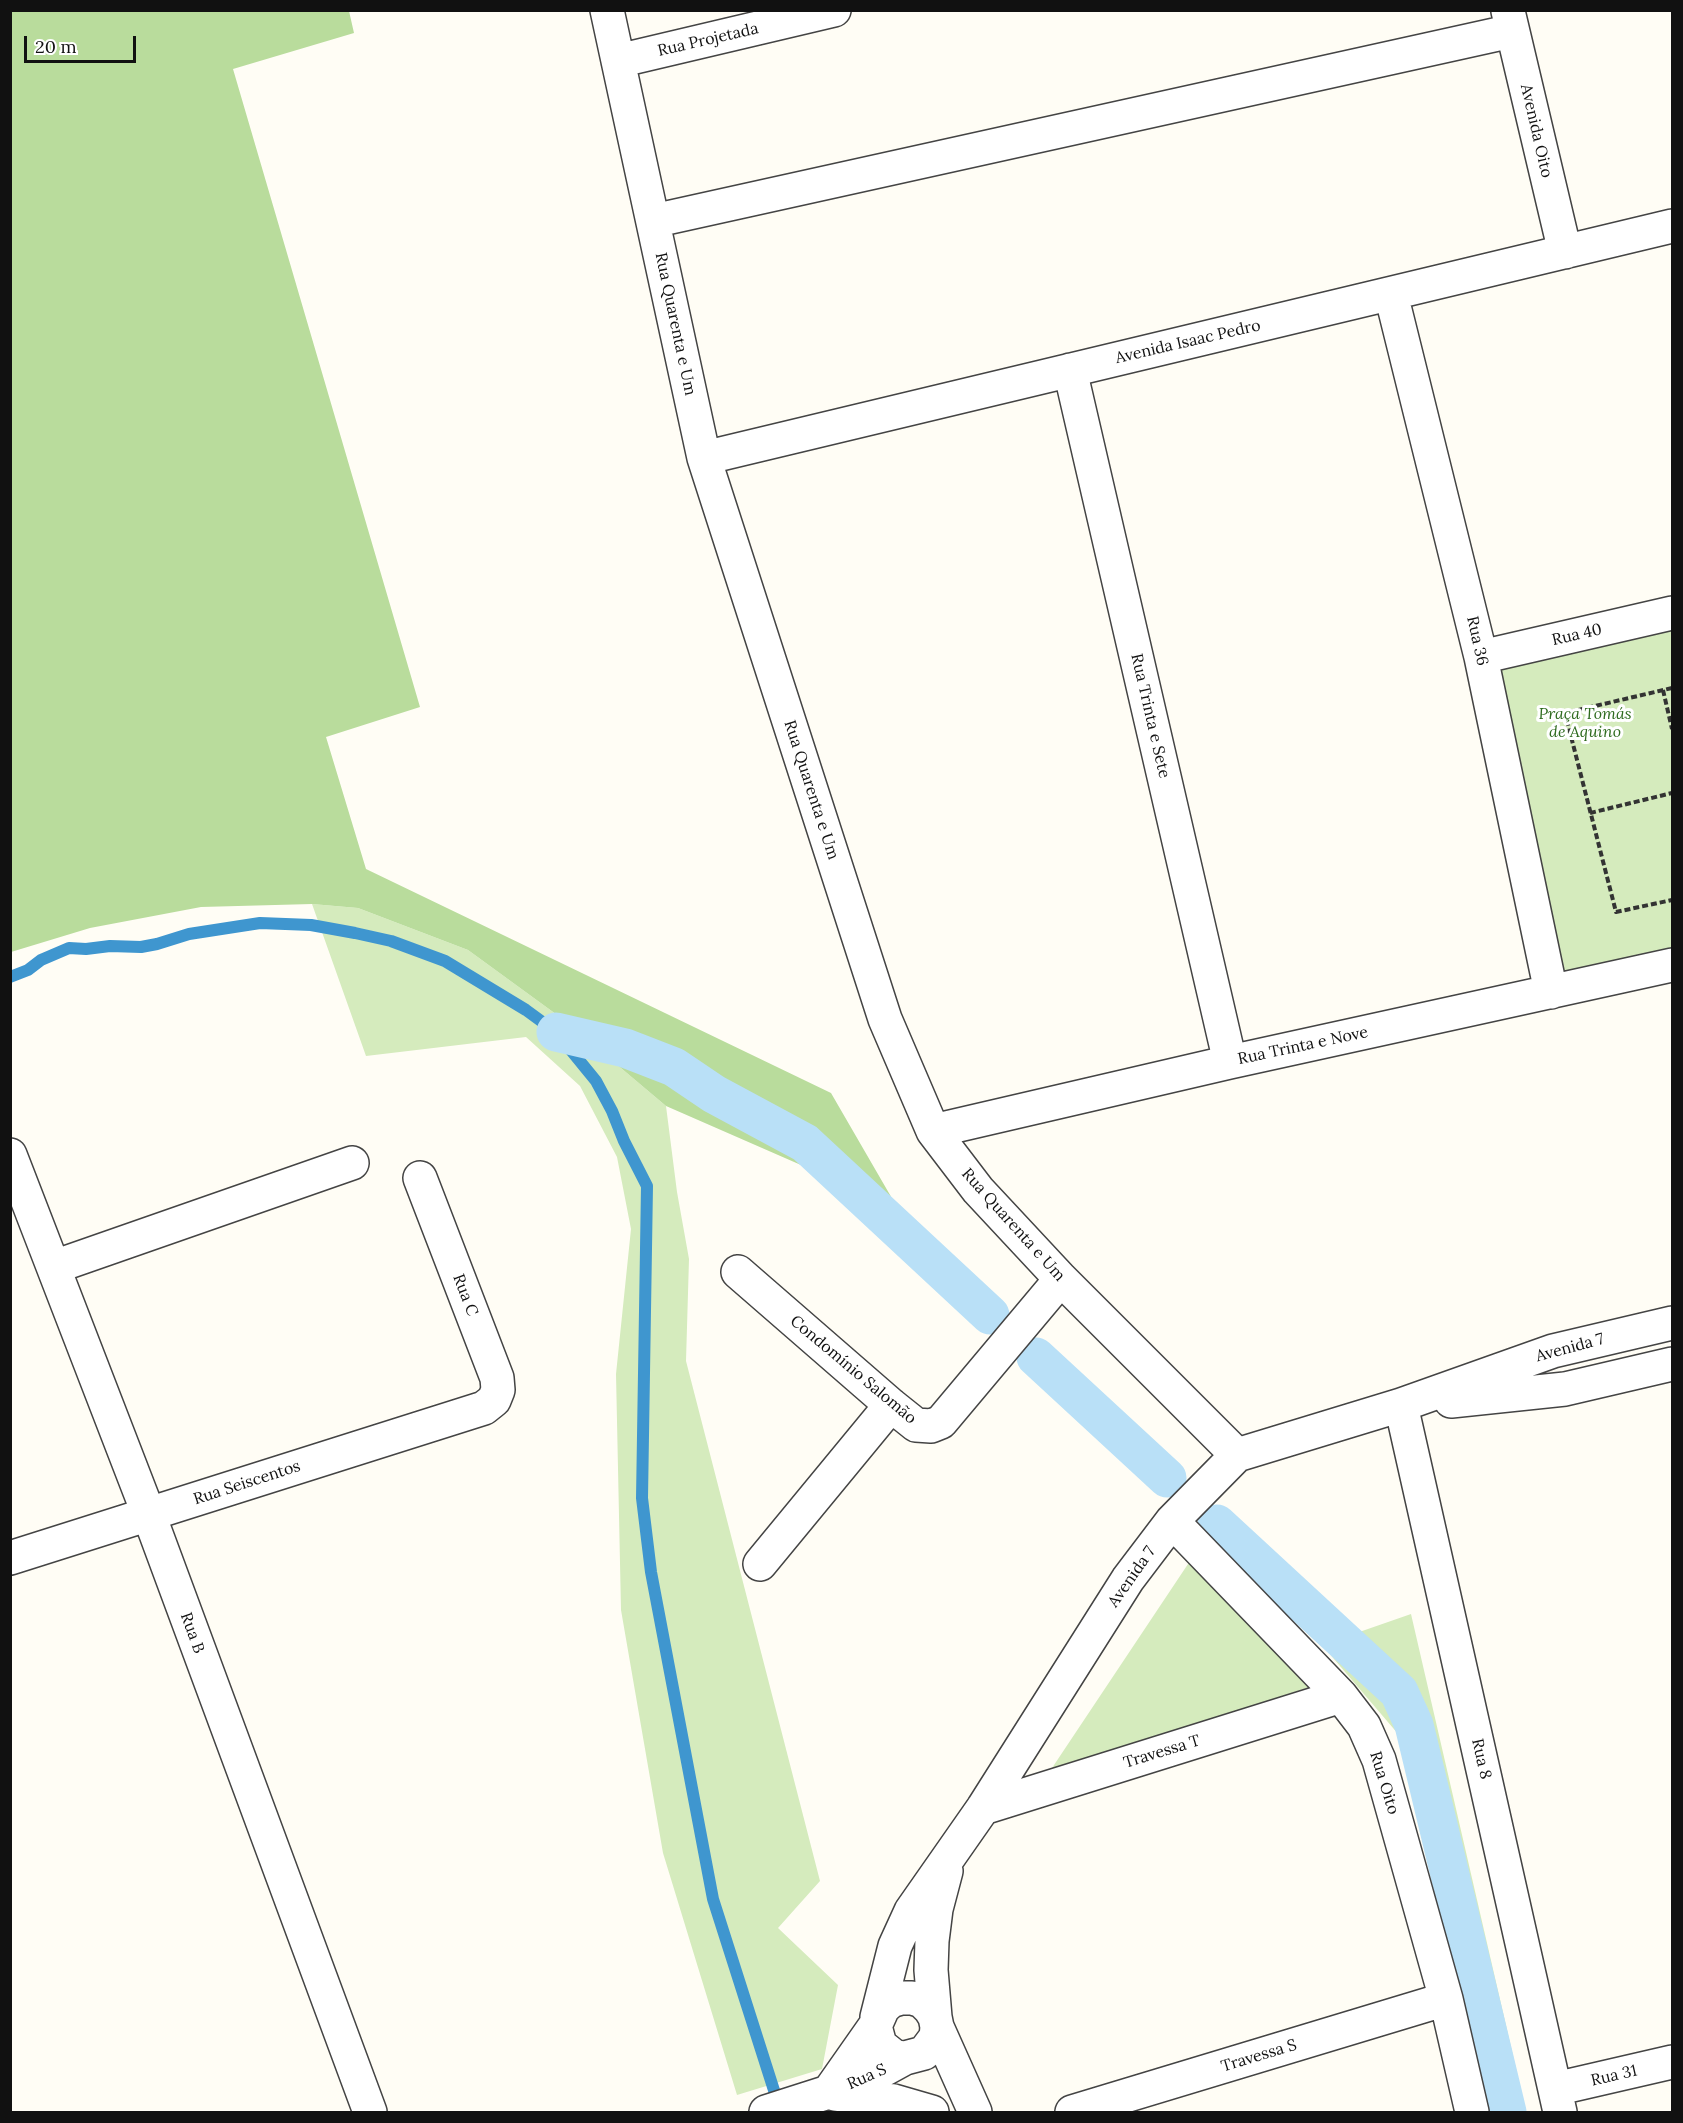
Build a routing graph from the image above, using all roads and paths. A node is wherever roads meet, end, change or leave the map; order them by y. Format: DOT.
graph roads {
  1 [pos="607,10"];
  2 [pos="834,10"];
  3 [pos="1510,21"];
  4 [pos="618,61"];
  5 [pos="653,221"];
  6 [pos="1672,226"];
  7 [pos="1565,252"];
  8 [pos="1391,294"];
  9 [pos="1070,370"];
  10 [pos="704,458"];
  11 [pos="1672,613"];
  12 [pos="1481,657"];
  13 [pos="1672,688"];
  14 [pos="1663,690"];
  15 [pos="1672,729"];
  16 [pos="1672,793"];
  17 [pos="1590,813"];
  18 [pos="1672,900"];
  19 [pos="1672,965"];
  20 [pos="1551,992"];
  21 [pos="1230,1062"];
  22 [pos="933,1131"];
  23 [pos="10,1155"];
  24 [pos="352,1163"];
  25 [pos="420,1178"];
  26 [pos="54,1267"];
  27 [pos="738,1272"];
  28 [pos="1061,1279"];
  29 [pos="1672,1323"];
  30 [pos="1672,1364"];
  31 [pos="891,1405"];
  32 [pos="1401,1405"];
  33 [pos="484,1408"];
  34 [pos="1237,1455"];
  35 [pos="149,1515"];
  36 [pos="1172,1521"];
  37 [pos="10,1558"];
  38 [pos="760,1564"];
  39 [pos="1341,1696"];
  40 [pos="983,1808"];
  41 [pos="950,1855"];
  42 [pos="1446,1999"];
  43 [pos="876,2021"];
  44 [pos="936,2022"];
  45 [pos="910,2058"];
  46 [pos="1672,2062"];
  47 [pos="818,2096"];
  48 [pos="1557,2101"];
  49 [pos="369,2112"];
  50 [pos="766,2112"];
  51 [pos="932,2112"];
  52 [pos="964,2112"];
  53 [pos="975,2112"];
  54 [pos="1072,2112"];
  55 [pos="1472,2112"];
  1 -- 4 [label="street, Rua Quarenta e Um"];
  2 -- 4 [label="street, Rua Projetada"];
  3 -- 5 [label="street"];
  3 -- 7 [label="street, Avenida Oito"];
  4 -- 5 [label="street, Rua Quarenta e Um"];
  5 -- 10 [label="street, Rua Quarenta e Um"];
  6 -- 7 [label="street, Avenida Isaac Pedro"];
  7 -- 8 [label="street, Avenida Isaac Pedro"];
  8 -- 9 [label="street, Avenida Isaac Pedro"];
  8 -- 12 [label="street, Rua 36"];
  9 -- 10 [label="street, Avenida Isaac Pedro"];
  9 -- 21 [label="street, Rua Trinta e Sete"];
  10 -- 22 [label="street, Rua Quarenta e Um"];
  11 -- 12 [label="street, Rua 40"];
  12 -- 20 [label="street, Rua 36"];
  13 -- 14 [label="path"];
  14 -- 15 [label="path"];
  14 -- 17 [label="path"];
  16 -- 17 [label="path"];
  17 -- 18 [label="path"];
  19 -- 20 [label="street, Rua Trinta e Nove"];
  20 -- 21 [label="street, Rua Trinta e Nove"];
  21 -- 22 [label="street, Rua Trinta e Nove"];
  22 -- 28 [label="street, Rua Quarenta e Um"];
  23 -- 26 [label="street, Rua B"];
  24 -- 26 [label="street"];
  25 -- 33 [label="street, Rua C"];
  26 -- 35 [label="street, Rua B"];
  27 -- 31 [label="street, Condomínio Salomão"];
  28 -- 31 [label="street, Condomínio Salomão"];
  28 -- 34 [label="street, Rua Quarenta e Um"];
  29 -- 32 [label="street, Avenida 7"];
  30 -- 32 [label="street, Avenida 7"];
  31 -- 38 [label="street"];
  32 -- 34 [label="street, Avenida 7"];
  32 -- 48 [label="street, Rua 8"];
  33 -- 35 [label="street, Rua Seiscentos"];
  34 -- 36 [label="street, Avenida 7"];
  35 -- 37 [label="street, Rua Seiscentos"];
  35 -- 49 [label="street, Rua B"];
  36 -- 39 [label="street, Rua Oito"];
  36 -- 40 [label="street, Avenida 7"];
  39 -- 40 [label="street, Travessa T"];
  39 -- 42 [label="street, Rua Oito"];
  40 -- 41 [label="street, Avenida 7"];
  41 -- 43 [label="street, Avenida 7"];
  41 -- 44 [label="street, Avenida 7"];
  42 -- 54 [label="street, Travessa S"];
  42 -- 55 [label="street, Rua Oito"];
  43 -- 44 [label="street"];
  43 -- 45 [label="street"];
  43 -- 47 [label="street, Rua S"];
  44 -- 45 [label="street"];
  44 -- 53 [label="street"];
  45 -- 47 [label="street, Rua S"];
  45 -- 52 [label="street"];
  46 -- 48 [label="street, Rua 31"];
  47 -- 50 [label="street, Rua S"];
  47 -- 51 [label="street"];
}
